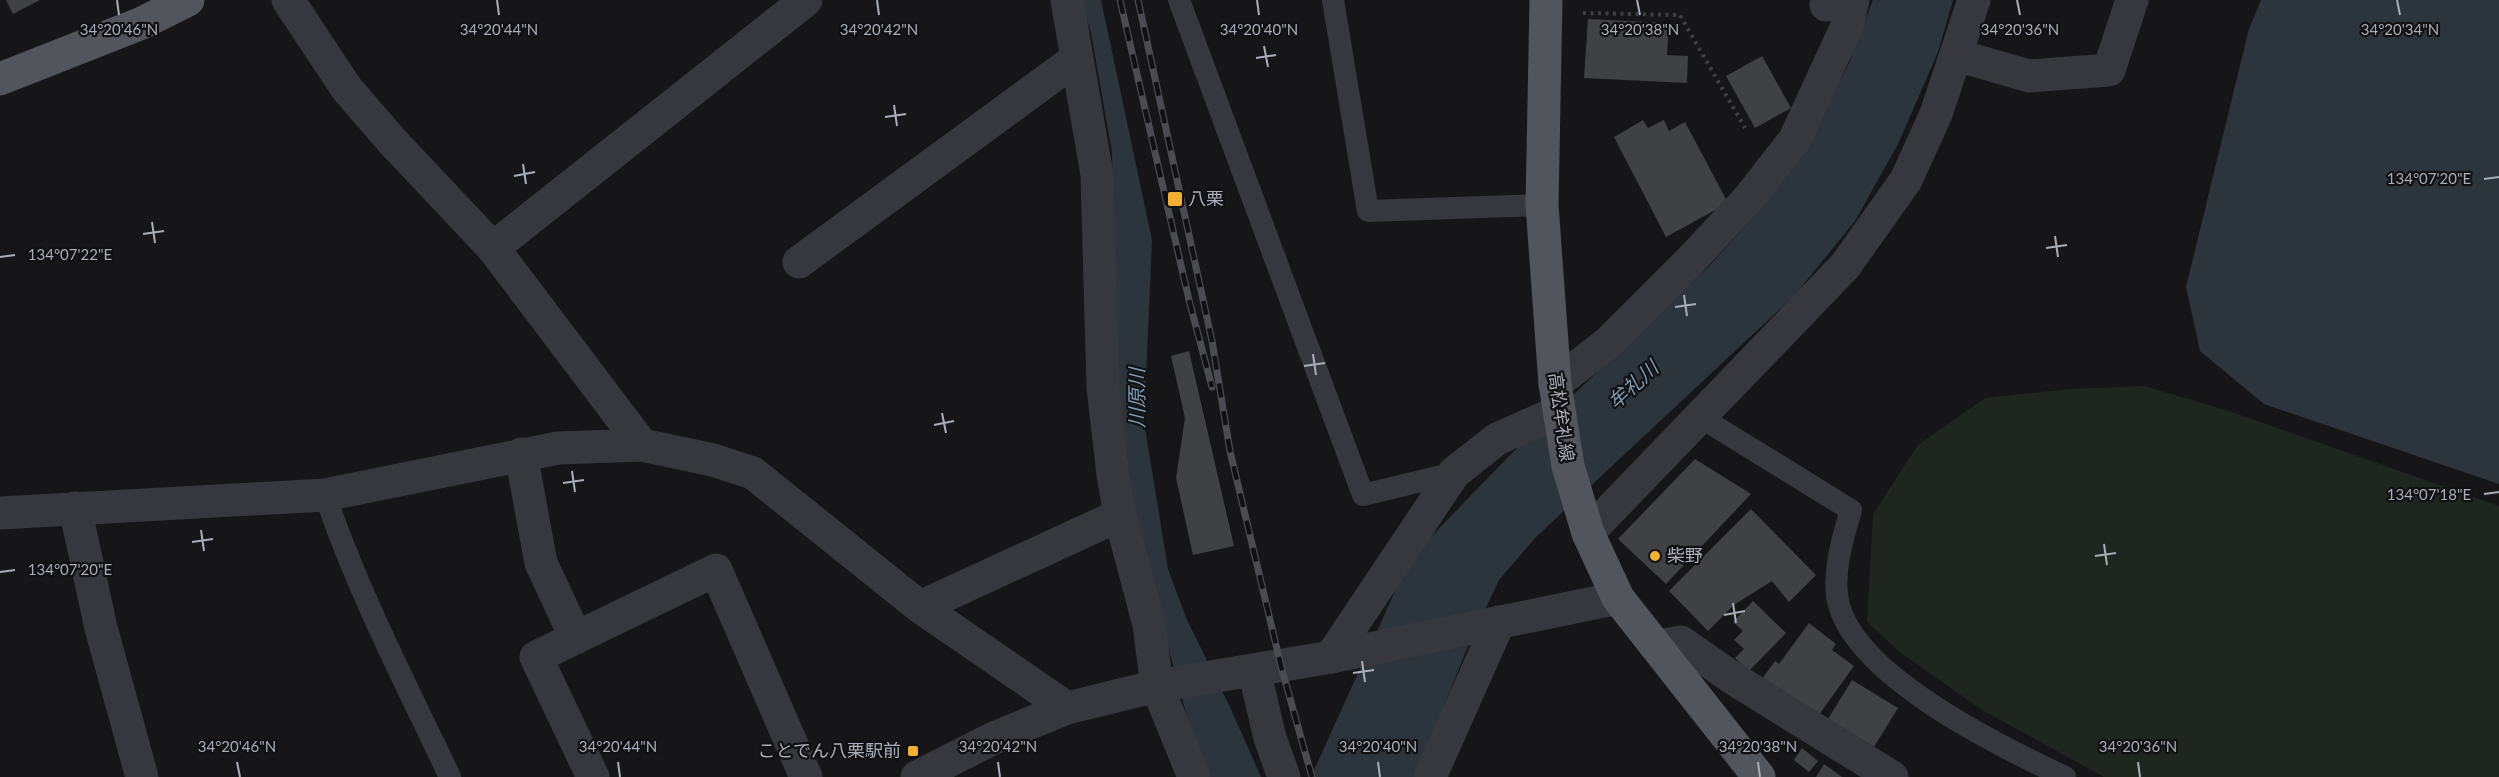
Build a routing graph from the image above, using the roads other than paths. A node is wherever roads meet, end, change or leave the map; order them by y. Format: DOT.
graph roads {
  1 [pos="187,0"];
  2 [pos="288,0"];
  3 [pos="806,0"];
  4 [pos="1066,0"];
  5 [pos="1179,0"];
  6 [pos="1334,0"];
  7 [pos="1974,0"];
  8 [pos="2132,0"];
  9 [pos="1836,2"];
  10 [pos="1546,6"];
  11 [pos="1956,54"];
  12 [pos="1076,59"];
  13 [pos="0,79"];
  14 [pos="1542,205"];
  15 [pos="493,248"];
  16 [pos="800,262"];
  17 [pos="1558,408"];
  18 [pos="1700,417"];
  19 [pos="642,445"];
  20 [pos="521,454"];
  21 [pos="1454,473"];
  22 [pos="325,495"];
  23 [pos="75,508"];
  24 [pos="0,513"];
  25 [pos="1120,515"];
  26 [pos="1583,518"];
  27 [pos="1618,598"];
  28 [pos="921,607"];
  29 [pos="1499,622"];
  30 [pos="576,638"];
  31 [pos="1656,646"];
  32 [pos="1331,657"];
  33 [pos="1254,670"];
  34 [pos="1168,684"];
  35 [pos="1067,708"];
  36 [pos="142,777"];
  37 [pos="450,777"];
  38 [pos="593,777"];
  39 [pos="806,777"];
  40 [pos="917,777"];
  41 [pos="1194,777"];
  42 [pos="1284,777"];
  43 [pos="1430,777"];
  44 [pos="1759,777"];
  45 [pos="1892,777"];
  46 [pos="2066,777"];
  1 -- 13 [label="main road"];
  2 -- 15 [label="street"];
  3 -- 15 [label="street"];
  4 -- 12 [label="street"];
  5 -- 21 [label="lane"];
  6 -- 14 [label="lane"];
  7 -- 11 [label="street"];
  8 -- 11 [label="street"];
  9 -- 17 [label="street"];
  10 -- 14 [label="main road, 高松牟礼線"];
  11 -- 18 [label="street"];
  12 -- 16 [label="street"];
  12 -- 25 [label="street"];
  14 -- 17 [label="main road, 高松牟礼線"];
  15 -- 19 [label="street"];
  17 -- 21 [label="street"];
  17 -- 26 [label="main road, 高松牟礼線"];
  18 -- 26 [label="street"];
  18 -- 46 [label="lane"];
  19 -- 20 [label="street"];
  19 -- 28 [label="street"];
  20 -- 22 [label="street"];
  20 -- 30 [label="street"];
  21 -- 32 [label="street"];
  22 -- 23 [label="street"];
  22 -- 37 [label="lane"];
  23 -- 24 [label="street"];
  23 -- 36 [label="street"];
  25 -- 28 [label="street"];
  25 -- 34 [label="street"];
  26 -- 27 [label="main road, 高松牟礼線"];
  27 -- 29 [label="street"];
  27 -- 31 [label="main road, 高松牟礼線"];
  28 -- 35 [label="street"];
  29 -- 32 [label="street"];
  29 -- 43 [label="street"];
  30 -- 38 [label="street"];
  30 -- 39 [label="street"];
  31 -- 44 [label="main road, 高松牟礼線"];
  31 -- 45 [label="street"];
  32 -- 33 [label="street"];
  33 -- 34 [label="street"];
  33 -- 42 [label="street"];
  34 -- 35 [label="street"];
  34 -- 41 [label="street"];
  35 -- 40 [label="street"];
}
